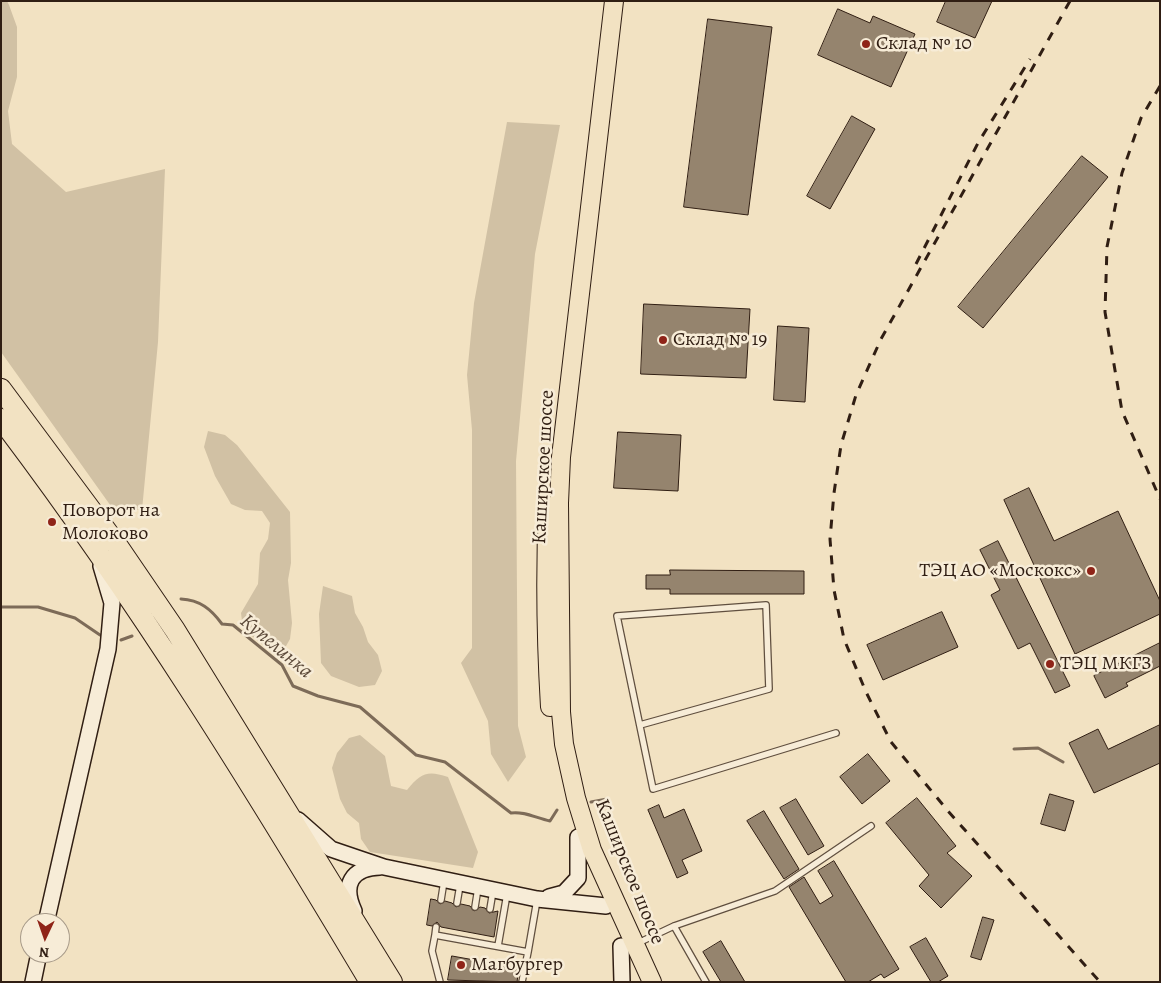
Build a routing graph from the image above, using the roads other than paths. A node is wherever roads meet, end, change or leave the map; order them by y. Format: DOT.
graph roads {
  1 [pos="604,1"];
  2 [pos="614,1"];
  3 [pos="1,389"];
  4 [pos="1,419"];
  5 [pos="92,544"];
  6 [pos="640,725"];
  7 [pos="836,733"];
  8 [pos="291,814"];
  9 [pos="870,826"];
  10 [pos="578,837"];
  11 [pos="384,866"];
  12 [pos="445,879"];
  13 [pos="460,882"];
  14 [pos="493,889"];
  15 [pos="537,899"];
  16 [pos="441,900"];
  17 [pos="456,903"];
  18 [pos="606,906"];
  19 [pos="475,907"];
  20 [pos="490,909"];
  21 [pos="48,913"];
  22 [pos="436,926"];
  23 [pos="674,926"];
  24 [pos="361,927"];
  25 [pos="452,929"];
  26 [pos="470,933"];
  27 [pos="435,935"];
  28 [pos="485,936"];
  29 [pos="450,938"];
  30 [pos="469,941"];
  31 [pos="484,944"];
  32 [pos="627,945"];
  33 [pos="498,946"];
  34 [pos="528,952"];
  35 [pos="37,963"];
  36 [pos="33,982"];
  37 [pos="370,982"];
  38 [pos="392,982"];
  39 [pos="440,982"];
  40 [pos="522,982"];
  41 [pos="622,982"];
  42 [pos="641,982"];
  43 [pos="652,982"];
  44 [pos="706,982"];
  1 -- 10 [label="main road, Каширское шоссе"];
  2 -- 32 [label="main road, Каширское шоссе"];
  3 -- 8 [label="highway"];
  4 -- 5 [label="highway"];
  5 -- 21 [label="main road"];
  5 -- 37 [label="highway"];
  6 -- 6 [label="lane"];
  6 -- 7 [label="lane"];
  8 -- 11 [label="main road"];
  8 -- 24 [label="highway"];
  9 -- 23 [label="lane"];
  10 -- 15 [label="main road"];
  10 -- 18 [label="main road, Каширское шоссе"];
  11 -- 12 [label="main road"];
  11 -- 24 [label="main road"];
  12 -- 13 [label="main road"];
  12 -- 16 [label="lane"];
  13 -- 14 [label="main road"];
  13 -- 17 [label="lane"];
  14 -- 15 [label="main road"];
  14 -- 19 [label="lane"];
  14 -- 20 [label="lane"];
  14 -- 33 [label="lane"];
  15 -- 18 [label="main road"];
  15 -- 34 [label="lane"];
  18 -- 32 [label="main road, Каширское шоссе"];
  22 -- 27 [label="lane"];
  23 -- 32 [label="lane"];
  23 -- 44 [label="lane"];
  24 -- 38 [label="highway"];
  25 -- 29 [label="lane"];
  26 -- 30 [label="lane"];
  27 -- 29 [label="lane"];
  27 -- 39 [label="lane"];
  28 -- 31 [label="lane"];
  29 -- 30 [label="lane"];
  30 -- 31 [label="lane"];
  31 -- 33 [label="lane"];
  32 -- 41 [label="main road"];
  32 -- 42 [label="main road, Каширское шоссе"];
  32 -- 43 [label="main road, Каширское шоссе"];
  33 -- 34 [label="lane"];
  34 -- 40 [label="lane"];
  35 -- 36 [label="main road"];
}
